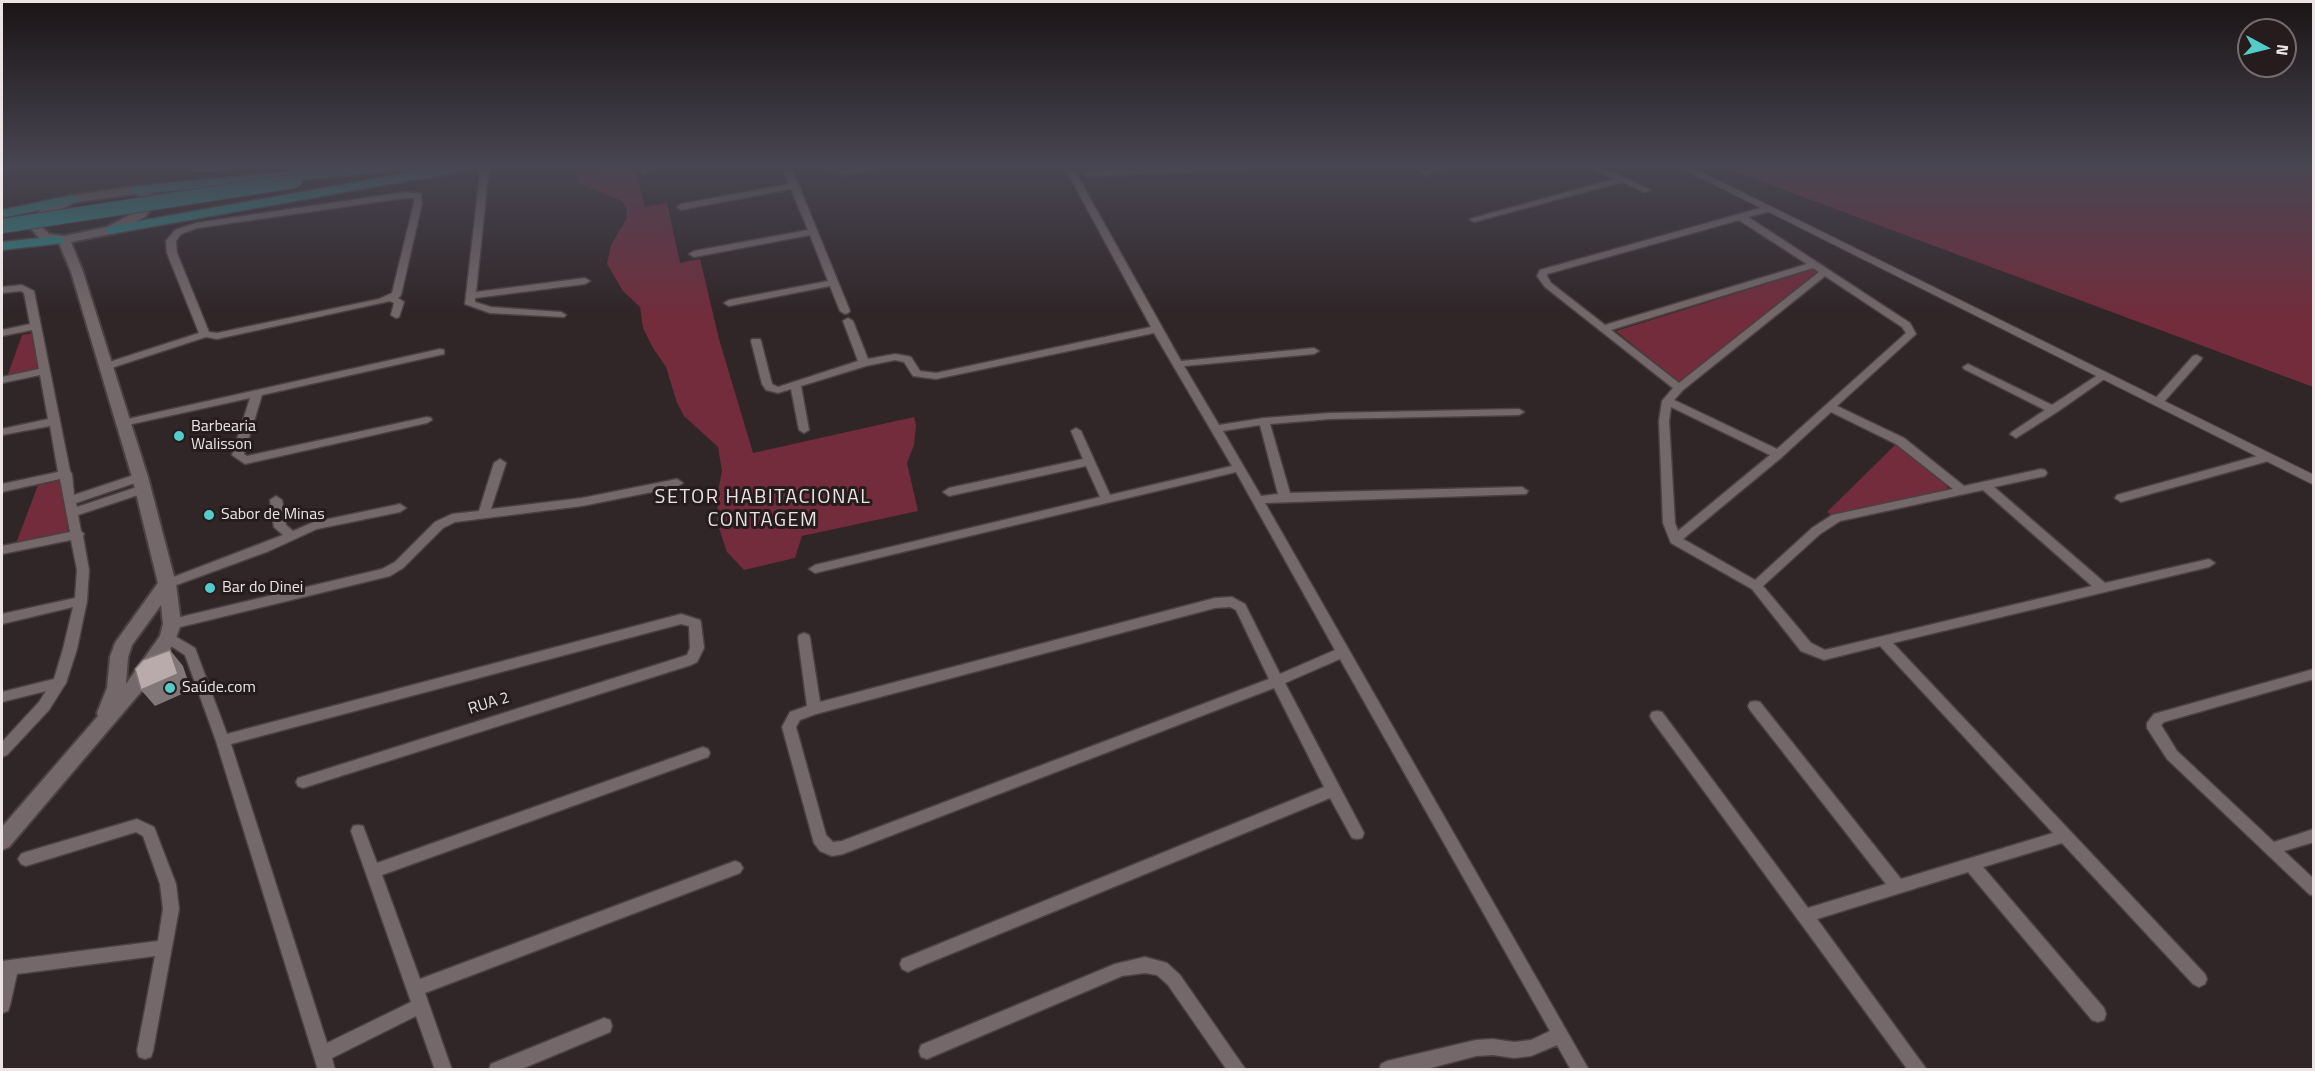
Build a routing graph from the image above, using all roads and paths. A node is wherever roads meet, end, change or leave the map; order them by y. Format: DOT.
graph roads {
  1 [pos="42,216"];
  2 [pos="74,216"];
  3 [pos="110,216"];
  4 [pos="137,216"];
  5 [pos="190,216"];
  6 [pos="262,216"];
  7 [pos="415,216"];
  8 [pos="480,216"];
  9 [pos="807,216"];
  10 [pos="1095,216"];
  11 [pos="1485,216"];
  12 [pos="1744,216"];
  13 [pos="1782,216"];
  14 [pos="1741,217"];
  15 [pos="1474,219"];
  16 [pos="2,226"];
  17 [pos="106,231"];
  18 [pos="813,232"];
  19 [pos="2,234"];
  20 [pos="61,240"];
  21 [pos="2,246"];
  22 [pos="694,254"];
  23 [pos="1814,265"];
  24 [pos="77,272"];
  25 [pos="1825,272"];
  26 [pos="585,281"];
  27 [pos="833,283"];
  28 [pos="2,290"];
  29 [pos="471,296"];
  30 [pos="392,298"];
  31 [pos="729,303"];
  32 [pos="396,315"];
  33 [pos="561,315"];
  34 [pos="36,326"];
  35 [pos="1157,329"];
  36 [pos="1603,329"];
  37 [pos="204,332"];
  38 [pos="2,333"];
  39 [pos="756,341"];
  40 [pos="1314,351"];
  41 [pos="440,352"];
  42 [pos="2197,358"];
  43 [pos="864,363"];
  44 [pos="106,364"];
  45 [pos="1178,364"];
  46 [pos="1968,367"];
  47 [pos="45,371"];
  48 [pos="2105,375"];
  49 [pos="2,380"];
  50 [pos="795,385"];
  51 [pos="1679,388"];
  52 [pos="257,393"];
  53 [pos="1667,401"];
  54 [pos="2158,402"];
  55 [pos="1830,406"];
  56 [pos="2053,410"];
  57 [pos="1519,412"];
  58 [pos="427,420"];
  59 [pos="55,421"];
  60 [pos="1264,421"];
  61 [pos="123,423"];
  62 [pos="1216,429"];
  63 [pos="804,430"];
  64 [pos="1076,431"];
  65 [pos="2,432"];
  66 [pos="2016,434"];
  67 [pos="1778,454"];
  68 [pos="2268,457"];
  69 [pos="1090,462"];
  70 [pos="500,463"];
  71 [pos="1239,468"];
  72 [pos="2041,473"];
  73 [pos="66,474"];
  74 [pos="2313,481"];
  75 [pos="142,483"];
  76 [pos="677,483"];
  77 [pos="1985,485"];
  78 [pos="2,488"];
  79 [pos="1962,490"];
  80 [pos="1521,491"];
  81 [pos="949,492"];
  82 [pos="1285,497"];
  83 [pos="2121,498"];
  84 [pos="276,500"];
  85 [pos="1107,500"];
  86 [pos="1257,500"];
  87 [pos="72,506"];
  88 [pos="400,508"];
  89 [pos="484,513"];
  90 [pos="78,534"];
  91 [pos="291,535"];
  92 [pos="1675,540"];
  93 [pos="2,550"];
  94 [pos="2209,563"];
  95 [pos="815,569"];
  96 [pos="167,584"];
  97 [pos="1756,586"];
  98 [pos="2103,590"];
  99 [pos="81,601"];
  100 [pos="2,620"];
  101 [pos="171,627"];
  102 [pos="133,629"];
  103 [pos="804,638"];
  104 [pos="1883,641"];
  105 [pos="190,652"];
  106 [pos="1344,652"];
  107 [pos="153,661"];
  108 [pos="120,664"];
  109 [pos="2313,674"];
  110 [pos="1277,681"];
  111 [pos="59,683"];
  112 [pos="2,697"];
  113 [pos="1755,706"];
  114 [pos="814,709"];
  115 [pos="1658,716"];
  116 [pos="102,726"];
  117 [pos="223,741"];
  118 [pos="2,751"];
  119 [pos="704,753"];
  120 [pos="303,782"];
  121 [pos="1333,790"];
  122 [pos="358,831"];
  123 [pos="1357,833"];
  124 [pos="2313,835"];
  125 [pos="2063,836"];
  126 [pos="2,841"];
  127 [pos="2271,849"];
  128 [pos="26,859"];
  129 [pos="1972,865"];
  130 [pos="735,868"];
  131 [pos="373,871"];
  132 [pos="1898,887"];
  133 [pos="2313,889"];
  134 [pos="1804,916"];
  135 [pos="164,948"];
  136 [pos="908,964"];
  137 [pos="6,967"];
  138 [pos="2199,979"];
  139 [pos="416,988"];
  140 [pos="2,1005"];
  141 [pos="420,1006"];
  142 [pos="2098,1014"];
  143 [pos="604,1026"];
  144 [pos="1561,1035"];
  145 [pos="145,1051"];
  146 [pos="927,1051"];
  147 [pos="324,1062"];
  148 [pos="444,1070"];
  149 [pos="497,1070"];
  150 [pos="1238,1070"];
  151 [pos="1387,1070"];
  152 [pos="1581,1070"];
  153 [pos="1919,1070"];
  1 -- 20 [label="main road"];
  2 -- 16 [label="main road, bridge"];
  3 -- 19 [label="main road"];
  4 -- 17 [label="main road"];
  5 -- 17 [label="main road"];
  6 -- 37 [label="street"];
  7 -- 30 [label="street"];
  8 -- 29 [label="street"];
  9 -- 18 [label="street"];
  10 -- 35 [label="street"];
  11 -- 15 [label="street"];
  12 -- 14 [label="street"];
  13 -- 48 [label="street"];
  14 -- 23 [label="street"];
  14 -- 36 [label="street"];
  17 -- 20 [label="main road"];
  17 -- 24 [label="main road"];
  18 -- 22 [label="street"];
  18 -- 27 [label="street"];
  20 -- 21 [label="main road"];
  20 -- 24 [label="main road"];
  23 -- 25 [label="street"];
  23 -- 36 [label="street"];
  24 -- 44 [label="main road"];
  25 -- 51 [label="street"];
  25 -- 55 [label="street"];
  26 -- 29 [label="street"];
  27 -- 31 [label="street"];
  27 -- 43 [label="street"];
  28 -- 34 [label="street"];
  29 -- 33 [label="street"];
  30 -- 32 [label="street"];
  30 -- 37 [label="street"];
  34 -- 38 [label="street"];
  34 -- 47 [label="street"];
  35 -- 43 [label="street"];
  35 -- 45 [label="street"];
  36 -- 51 [label="street"];
  37 -- 44 [label="street"];
  39 -- 50 [label="street"];
  40 -- 45 [label="street"];
  41 -- 52 [label="street"];
  42 -- 54 [label="street"];
  43 -- 50 [label="street"];
  44 -- 61 [label="main road"];
  45 -- 62 [label="street"];
  46 -- 56 [label="street"];
  47 -- 49 [label="street"];
  47 -- 59 [label="street"];
  48 -- 54 [label="street"];
  48 -- 56 [label="street"];
  50 -- 63 [label="street"];
  51 -- 53 [label="street"];
  52 -- 58 [label="street"];
  52 -- 61 [label="street"];
  53 -- 67 [label="street"];
  53 -- 92 [label="street"];
  54 -- 68 [label="street"];
  55 -- 67 [label="street"];
  55 -- 79 [label="street"];
  56 -- 66 [label="street"];
  57 -- 60 [label="street"];
  59 -- 65 [label="street"];
  59 -- 73 [label="street"];
  60 -- 62 [label="street"];
  60 -- 82 [label="street"];
  61 -- 75 [label="main road"];
  62 -- 71 [label="street"];
  64 -- 69 [label="street"];
  67 -- 92 [label="street"];
  68 -- 74 [label="street"];
  68 -- 83 [label="street"];
  69 -- 81 [label="street"];
  69 -- 85 [label="street"];
  70 -- 89 [label="street"];
  71 -- 85 [label="street"];
  71 -- 86 [label="street"];
  72 -- 77 [label="street"];
  73 -- 78 [label="street"];
  73 -- 87 [label="street"];
  75 -- 87 [label="street"];
  75 -- 96 [label="main road"];
  76 -- 89 [label="street"];
  77 -- 79 [label="street"];
  77 -- 98 [label="street"];
  79 -- 97 [label="street"];
  80 -- 82 [label="street"];
  82 -- 86 [label="street"];
  84 -- 91 [label="street"];
  85 -- 95 [label="street"];
  86 -- 106 [label="street"];
  87 -- 90 [label="street"];
  88 -- 91 [label="street"];
  89 -- 101 [label="street"];
  90 -- 93 [label="street"];
  90 -- 99 [label="street"];
  91 -- 96 [label="street"];
  92 -- 97 [label="street"];
  94 -- 98 [label="street"];
  96 -- 101 [label="main road"];
  96 -- 102 [label="main road"];
  97 -- 104 [label="street"];
  98 -- 104 [label="street"];
  99 -- 100 [label="street"];
  99 -- 111 [label="street"];
  101 -- 102 [label="main road"];
  101 -- 105 [label="street"];
  101 -- 107 [label="main road"];
  102 -- 108 [label="main road"];
  103 -- 114 [label="street"];
  104 -- 125 [label="street"];
  105 -- 107 [label="street"];
  105 -- 117 [label="street"];
  106 -- 110 [label="street"];
  106 -- 144 [label="street"];
  107 -- 108 [label="main road"];
  107 -- 116 [label="main road"];
  108 -- 116 [label="main road"];
  109 -- 127 [label="street"];
  110 -- 114 [label="street"];
  110 -- 114 [label="street"];
  110 -- 121 [label="street"];
  111 -- 112 [label="street"];
  111 -- 118 [label="street"];
  113 -- 132 [label="street"];
  115 -- 134 [label="street"];
  116 -- 126 [label="main road"];
  117 -- 120 [label="street, RUA 2"];
  117 -- 147 [label="street"];
  119 -- 131 [label="street"];
  121 -- 123 [label="street"];
  121 -- 136 [label="street"];
  122 -- 131 [label="street"];
  124 -- 127 [label="street"];
  125 -- 129 [label="street"];
  125 -- 138 [label="street"];
  127 -- 133 [label="street"];
  128 -- 135 [label="street"];
  129 -- 132 [label="street"];
  129 -- 142 [label="street"];
  130 -- 139 [label="street"];
  131 -- 139 [label="street"];
  132 -- 134 [label="street"];
  134 -- 153 [label="street"];
  135 -- 137 [label="street"];
  135 -- 145 [label="street"];
  137 -- 140 [label="street"];
  139 -- 141 [label="street"];
  141 -- 147 [label="street"];
  141 -- 148 [label="street"];
  143 -- 149 [label="street"];
  144 -- 151 [label="street"];
  144 -- 152 [label="street"];
  146 -- 150 [label="street"];
}
